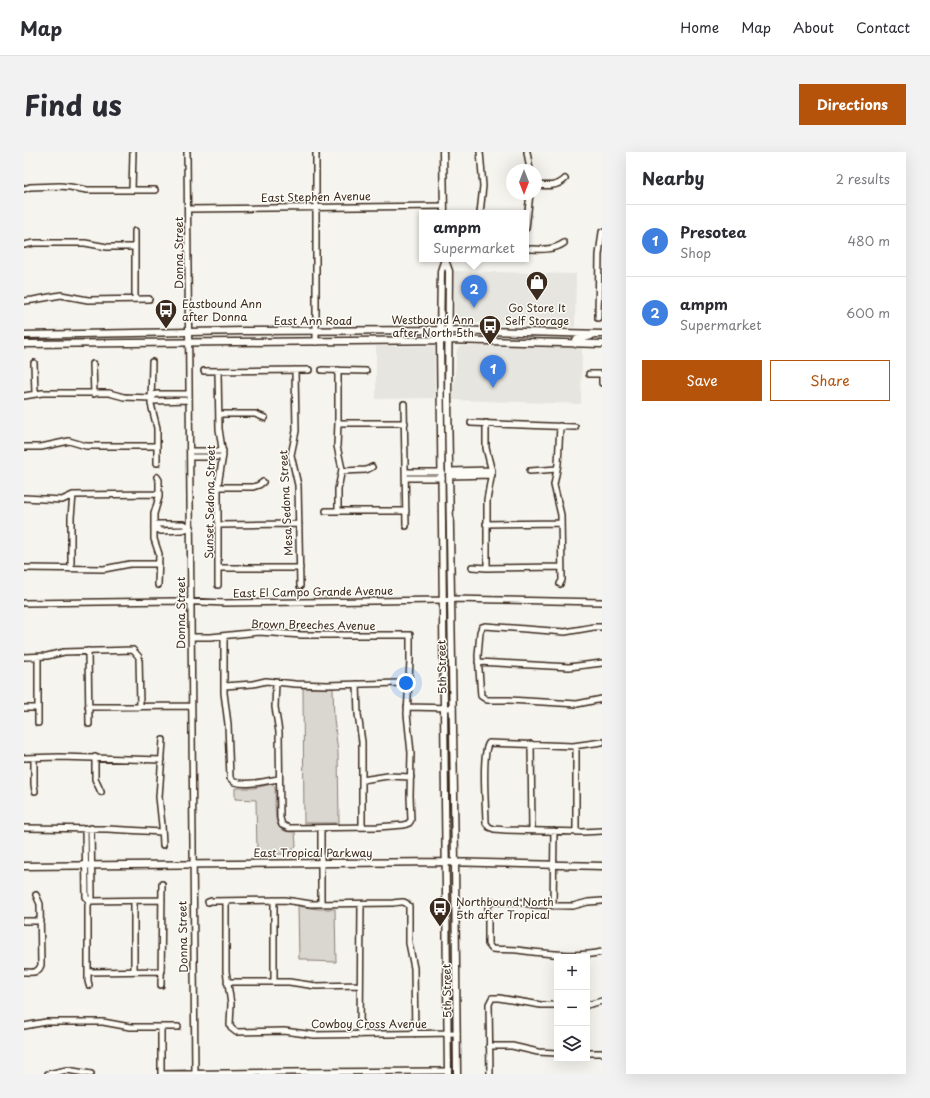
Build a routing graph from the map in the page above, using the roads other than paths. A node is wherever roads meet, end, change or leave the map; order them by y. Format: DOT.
graph roads {
  1 [pos="133,152"];
  2 [pos="187,152"];
  3 [pos="316,152"];
  4 [pos="444,152"];
  5 [pos="480,152"];
  6 [pos="527,152"];
  7 [pos="529,164"];
  8 [pos="565,178"];
  9 [pos="542,185"];
  10 [pos="24,189"];
  11 [pos="132,190"];
  12 [pos="155,190"];
  13 [pos="529,200"];
  14 [pos="444,206"];
  15 [pos="316,207"];
  16 [pos="188,209"];
  17 [pos="444,210"];
  18 [pos="480,210"];
  19 [pos="528,210"];
  20 [pos="135,231"];
  21 [pos="602,232"];
  22 [pos="564,243"];
  23 [pos="24,245"];
  24 [pos="135,247"];
  25 [pos="529,249"];
  26 [pos="444,262"];
  27 [pos="446,262"];
  28 [pos="149,298"];
  29 [pos="135,299"];
  30 [pos="24,301"];
  31 [pos="600,301"];
  32 [pos="598,318"];
  33 [pos="440,330"];
  34 [pos="449,330"];
  35 [pos="316,331"];
  36 [pos="189,332"];
  37 [pos="602,334"];
  38 [pos="24,335"];
  39 [pos="440,340"];
  40 [pos="449,340"];
  41 [pos="189,342"];
  42 [pos="316,342"];
  43 [pos="24,344"];
  44 [pos="575,344"];
  45 [pos="602,344"];
  46 [pos="152,362"];
  47 [pos="34,363"];
  48 [pos="93,364"];
  49 [pos="295,370"];
  50 [pos="308,370"];
  51 [pos="322,370"];
  52 [pos="338,370"];
  53 [pos="204,371"];
  54 [pos="218,371"];
  55 [pos="366,371"];
  56 [pos="589,374"];
  57 [pos="602,374"];
  58 [pos="602,382"];
  59 [pos="35,393"];
  60 [pos="94,394"];
  61 [pos="189,394"];
  62 [pos="24,396"];
  63 [pos="151,398"];
  64 [pos="190,400"];
  65 [pos="404,404"];
  66 [pos="219,414"];
  67 [pos="264,418"];
  68 [pos="338,423"];
  69 [pos="405,423"];
  70 [pos="471,423"];
  71 [pos="486,423"];
  72 [pos="560,426"];
  73 [pos="576,427"];
  74 [pos="157,446"];
  75 [pos="441,446"];
  76 [pos="24,447"];
  77 [pos="190,451"];
  78 [pos="223,451"];
  79 [pos="190,457"];
  80 [pos="222,457"];
  81 [pos="157,463"];
  82 [pos="372,467"];
  83 [pos="557,469"];
  84 [pos="530,470"];
  85 [pos="342,471"];
  86 [pos="406,472"];
  87 [pos="492,472"];
  88 [pos="449,473"];
  89 [pos="442,475"];
  90 [pos="157,477"];
  91 [pos="406,478"];
  92 [pos="263,482"];
  93 [pos="218,487"];
  94 [pos="159,494"];
  95 [pos="73,495"];
  96 [pos="24,498"];
  97 [pos="450,499"];
  98 [pos="326,511"];
  99 [pos="338,511"];
  100 [pos="406,511"];
  101 [pos="561,523"];
  102 [pos="298,524"];
  103 [pos="486,524"];
  104 [pos="218,525"];
  105 [pos="406,526"];
  106 [pos="154,527"];
  107 [pos="190,527"];
  108 [pos="159,564"];
  109 [pos="561,566"];
  110 [pos="472,567"];
  111 [pos="24,568"];
  112 [pos="218,568"];
  113 [pos="300,568"];
  114 [pos="487,568"];
  115 [pos="71,569"];
  116 [pos="560,584"];
  117 [pos="158,585"];
  118 [pos="218,585"];
  119 [pos="300,586"];
  120 [pos="451,599"];
  121 [pos="443,600"];
  122 [pos="191,602"];
  123 [pos="602,602"];
  124 [pos="24,603"];
  125 [pos="602,627"];
  126 [pos="224,636"];
  127 [pos="192,637"];
  128 [pos="88,651"];
  129 [pos="24,657"];
  130 [pos="38,657"];
  131 [pos="478,662"];
  132 [pos="602,664"];
  133 [pos="276,681"];
  134 [pos="357,684"];
  135 [pos="409,685"];
  136 [pos="224,686"];
  137 [pos="602,699"];
  138 [pos="191,706"];
  139 [pos="88,707"];
  140 [pos="140,707"];
  141 [pos="24,708"];
  142 [pos="38,708"];
  143 [pos="407,708"];
  144 [pos="445,708"];
  145 [pos="453,708"];
  146 [pos="38,723"];
  147 [pos="89,724"];
  148 [pos="163,740"];
  149 [pos="602,742"];
  150 [pos="531,744"];
  151 [pos="576,746"];
  152 [pos="95,757"];
  153 [pos="24,758"];
  154 [pos="34,758"];
  155 [pos="162,760"];
  156 [pos="411,777"];
  157 [pos="279,779"];
  158 [pos="362,780"];
  159 [pos="35,791"];
  160 [pos="101,792"];
  161 [pos="362,827"];
  162 [pos="24,828"];
  163 [pos="85,828"];
  164 [pos="91,828"];
  165 [pos="321,828"];
  166 [pos="532,831"];
  167 [pos="554,831"];
  168 [pos="602,831"];
  169 [pos="162,832"];
  170 [pos="576,832"];
  171 [pos="163,845"];
  172 [pos="446,862"];
  173 [pos="455,862"];
  174 [pos="321,863"];
  175 [pos="192,864"];
  176 [pos="89,865"];
  177 [pos="554,865"];
  178 [pos="24,866"];
  179 [pos="602,866"];
  180 [pos="162,884"];
  181 [pos="36,895"];
  182 [pos="162,900"];
  183 [pos="274,900"];
  184 [pos="89,901"];
  185 [pos="134,901"];
  186 [pos="226,901"];
  187 [pos="208,902"];
  188 [pos="602,902"];
  189 [pos="321,904"];
  190 [pos="361,904"];
  191 [pos="553,906"];
  192 [pos="24,922"];
  193 [pos="41,922"];
  194 [pos="602,952"];
  195 [pos="585,954"];
  196 [pos="554,955"];
  197 [pos="134,971"];
  198 [pos="162,971"];
  199 [pos="24,972"];
  200 [pos="88,972"];
  201 [pos="227,982"];
  202 [pos="274,982"];
  203 [pos="89,985"];
  204 [pos="161,985"];
  205 [pos="360,985"];
  206 [pos="602,1001"];
  207 [pos="590,1004"];
  208 [pos="554,1005"];
  209 [pos="24,1026"];
  210 [pos="161,1027"];
  211 [pos="178,1027"];
  212 [pos="415,1034"];
  213 [pos="448,1034"];
  214 [pos="457,1034"];
  215 [pos="360,1035"];
  216 [pos="489,1046"];
  217 [pos="554,1053"];
  218 [pos="590,1053"];
  219 [pos="602,1053"];
  220 [pos="232,1073"];
  221 [pos="291,1073"];
  222 [pos="348,1073"];
  223 [pos="381,1073"];
  224 [pos="405,1073"];
  225 [pos="448,1073"];
  226 [pos="48,1074"];
  227 [pos="91,1074"];
  228 [pos="161,1074"];
  229 [pos="195,1074"];
  230 [pos="457,1074"];
  231 [pos="490,1074"];
  1 -- 11 [label="street"];
  2 -- 16 [label="street, Donna Street"];
  3 -- 15 [label="street"];
  4 -- 14 [label="main road"];
  5 -- 18 [label="street"];
  6 -- 7 [label="street"];
  8 -- 9 [label="street"];
  10 -- 11 [label="street"];
  11 -- 12 [label="street"];
  13 -- 19 [label="street"];
  14 -- 15 [label="street, East Stephen Avenue"];
  14 -- 17 [label="main road"];
  15 -- 16 [label="street, East Stephen Avenue"];
  15 -- 35 [label="street"];
  16 -- 36 [label="street, Donna Street"];
  20 -- 24 [label="street"];
  21 -- 31 [label="street"];
  22 -- 25 [label="street"];
  23 -- 24 [label="street"];
  24 -- 29 [label="street"];
  26 -- 33 [label="main road, 5th Street"];
  27 -- 34 [label="main road, 5th Street"];
  28 -- 29 [label="street"];
  29 -- 30 [label="street"];
  31 -- 32 [label="street"];
  33 -- 34 [label="main road, East Ann Road"];
  33 -- 35 [label="main road, East Ann Road"];
  33 -- 39 [label="main road, 5th Street"];
  34 -- 37 [label="main road, East Ann Road"];
  34 -- 40 [label="main road, 5th Street"];
  35 -- 36 [label="main road, East Ann Road"];
  35 -- 42 [label="street"];
  36 -- 38 [label="main road, East Ann Road"];
  36 -- 41 [label="street, Donna Street"];
  37 -- 44 [label="main road"];
  39 -- 40 [label="main road, East Ann Road"];
  39 -- 42 [label="main road, East Ann Road"];
  39 -- 75 [label="main road, 5th Street"];
  40 -- 44 [label="main road, East Ann Road"];
  40 -- 88 [label="main road, 5th Street"];
  41 -- 42 [label="main road, East Ann Road"];
  41 -- 43 [label="main road, East Ann Road"];
  41 -- 61 [label="street, Donna Street"];
  44 -- 45 [label="main road, East Ann Road"];
  46 -- 63 [label="street"];
  47 -- 59 [label="street"];
  48 -- 60 [label="street"];
  49 -- 50 [label="street"];
  49 -- 54 [label="street"];
  49 -- 102 [label="street, Mesa Sedona Street"];
  51 -- 52 [label="street"];
  52 -- 55 [label="street"];
  52 -- 68 [label="street"];
  53 -- 54 [label="street"];
  54 -- 66 [label="street, Sunset Sedona Street"];
  56 -- 57 [label="street"];
  57 -- 58 [label="street"];
  59 -- 60 [label="street"];
  59 -- 62 [label="street"];
  60 -- 63 [label="street"];
  61 -- 63 [label="street"];
  61 -- 64 [label="street, Donna Street"];
  63 -- 64 [label="street"];
  63 -- 74 [label="street"];
  64 -- 77 [label="street, Donna Street"];
  65 -- 69 [label="street"];
  66 -- 67 [label="street"];
  66 -- 78 [label="street, Sunset Sedona Street"];
  68 -- 69 [label="street"];
  68 -- 85 [label="street"];
  69 -- 86 [label="street"];
  70 -- 71 [label="street"];
  71 -- 72 [label="street"];
  71 -- 87 [label="street"];
  72 -- 73 [label="street"];
  72 -- 83 [label="street"];
  74 -- 76 [label="street"];
  74 -- 81 [label="street"];
  75 -- 88 [label="main road"];
  75 -- 89 [label="main road, 5th Street"];
  77 -- 78 [label="street"];
  77 -- 79 [label="street, Donna Street"];
  78 -- 80 [label="street, Sunset Sedona Street"];
  79 -- 80 [label="street"];
  79 -- 107 [label="street, Donna Street"];
  80 -- 93 [label="street, Sunset Sedona Street"];
  82 -- 85 [label="street"];
  83 -- 84 [label="street"];
  83 -- 101 [label="street"];
  85 -- 99 [label="street"];
  86 -- 89 [label="street"];
  86 -- 91 [label="street"];
  87 -- 88 [label="street"];
  87 -- 103 [label="street"];
  88 -- 97 [label="main road, 5th Street"];
  89 -- 91 [label="street"];
  89 -- 97 [label="main road"];
  89 -- 121 [label="main road, 5th Street"];
  90 -- 94 [label="street"];
  91 -- 100 [label="street"];
  92 -- 93 [label="street"];
  93 -- 104 [label="street, Sunset Sedona Street"];
  94 -- 95 [label="street"];
  94 -- 106 [label="street"];
  95 -- 96 [label="street"];
  95 -- 115 [label="street"];
  97 -- 120 [label="main road, 5th Street"];
  98 -- 99 [label="street"];
  99 -- 100 [label="street"];
  100 -- 105 [label="street"];
  101 -- 103 [label="street"];
  101 -- 109 [label="street"];
  102 -- 104 [label="street"];
  102 -- 113 [label="street, Mesa Sedona Street"];
  103 -- 114 [label="street"];
  104 -- 112 [label="street, Sunset Sedona Street"];
  106 -- 107 [label="street"];
  106 -- 108 [label="street"];
  107 -- 122 [label="street, Donna Street"];
  108 -- 115 [label="street"];
  108 -- 117 [label="street"];
  109 -- 114 [label="street"];
  109 -- 116 [label="street"];
  110 -- 114 [label="street"];
  111 -- 115 [label="street"];
  112 -- 113 [label="street"];
  112 -- 118 [label="street, Sunset Sedona Street"];
  113 -- 119 [label="street, Mesa Sedona Street"];
  120 -- 121 [label="street, East El Campo Grande Avenue"];
  120 -- 123 [label="street, East El Campo Grande Avenue"];
  120 -- 145 [label="main road, 5th Street"];
  121 -- 122 [label="street, East El Campo Grande Avenue"];
  121 -- 144 [label="main road, 5th Street"];
  122 -- 124 [label="street, East El Campo Grande Avenue"];
  122 -- 127 [label="street, Donna Street"];
  125 -- 131 [label="street"];
  126 -- 127 [label="street, Brown Breeches Avenue"];
  126 -- 135 [label="street, Brown Breeches Avenue"];
  126 -- 136 [label="street"];
  127 -- 138 [label="street, Donna Street"];
  128 -- 130 [label="street"];
  128 -- 139 [label="street"];
  128 -- 140 [label="street"];
  129 -- 130 [label="street"];
  130 -- 142 [label="street"];
  131 -- 132 [label="street"];
  131 -- 137 [label="street"];
  133 -- 134 [label="street"];
  133 -- 136 [label="street"];
  133 -- 157 [label="street"];
  134 -- 135 [label="street"];
  134 -- 158 [label="street"];
  135 -- 143 [label="street"];
  136 -- 157 [label="street"];
  138 -- 140 [label="street"];
  138 -- 175 [label="street, Donna Street"];
  139 -- 140 [label="street"];
  139 -- 147 [label="street"];
  141 -- 142 [label="street"];
  142 -- 146 [label="street"];
  143 -- 144 [label="street"];
  143 -- 156 [label="street"];
  144 -- 145 [label="street"];
  144 -- 172 [label="main road, 5th Street"];
  145 -- 173 [label="main road, 5th Street"];
  148 -- 155 [label="street"];
  149 -- 151 [label="street"];
  150 -- 151 [label="street"];
  150 -- 166 [label="street"];
  150 -- 166 [label="street"];
  151 -- 170 [label="street"];
  152 -- 154 [label="street"];
  152 -- 155 [label="street"];
  152 -- 160 [label="street"];
  153 -- 154 [label="street"];
  154 -- 159 [label="street"];
  155 -- 169 [label="street"];
  156 -- 158 [label="street"];
  156 -- 161 [label="street"];
  157 -- 165 [label="street"];
  158 -- 161 [label="street"];
  161 -- 165 [label="street"];
  162 -- 163 [label="street"];
  163 -- 164 [label="street"];
  163 -- 176 [label="street"];
  164 -- 169 [label="street"];
  164 -- 176 [label="street"];
  165 -- 174 [label="street"];
  166 -- 167 [label="street"];
  167 -- 170 [label="street"];
  167 -- 177 [label="street"];
  168 -- 170 [label="street"];
  169 -- 171 [label="street"];
  172 -- 173 [label="main road, East Tropical Parkway"];
  172 -- 174 [label="main road, East Tropical Parkway"];
  172 -- 213 [label="main road, 5th Street"];
  173 -- 177 [label="main road, East Tropical Parkway"];
  173 -- 214 [label="main road, 5th Street"];
  174 -- 175 [label="main road, East Tropical Parkway"];
  174 -- 189 [label="street"];
  175 -- 176 [label="main road, East Tropical Parkway"];
  175 -- 229 [label="street, Donna Street"];
  176 -- 178 [label="main road, East Tropical Parkway"];
  176 -- 184 [label="street"];
  177 -- 179 [label="main road, East Tropical Parkway"];
  177 -- 191 [label="street"];
  180 -- 182 [label="street"];
  181 -- 193 [label="street"];
  182 -- 185 [label="street"];
  182 -- 198 [label="street"];
  183 -- 186 [label="street"];
  183 -- 189 [label="street"];
  183 -- 202 [label="street"];
  184 -- 185 [label="street"];
  184 -- 200 [label="street"];
  185 -- 197 [label="street"];
  186 -- 187 [label="street"];
  186 -- 201 [label="street"];
  188 -- 191 [label="street"];
  189 -- 190 [label="street"];
  190 -- 205 [label="street"];
  190 -- 212 [label="street"];
  191 -- 196 [label="street"];
  192 -- 193 [label="street"];
  193 -- 199 [label="street"];
  194 -- 195 [label="street"];
  197 -- 198 [label="street"];
  197 -- 200 [label="street"];
  198 -- 204 [label="street"];
  200 -- 203 [label="street"];
  201 -- 202 [label="street"];
  201 -- 215 [label="street, Cowboy Cross Avenue"];
  202 -- 205 [label="street"];
  205 -- 215 [label="street"];
  206 -- 207 [label="street"];
  208 -- 216 [label="street"];
  209 -- 210 [label="street"];
  210 -- 211 [label="street"];
  210 -- 228 [label="street"];
  212 -- 213 [label="street, Cowboy Cross Avenue"];
  212 -- 215 [label="street, Cowboy Cross Avenue"];
  213 -- 214 [label="street, Cowboy Cross Avenue"];
  213 -- 225 [label="main road, 5th Street"];
  214 -- 230 [label="main road, 5th Street"];
  216 -- 217 [label="street"];
  216 -- 231 [label="street"];
  218 -- 219 [label="street"];
  220 -- 221 [label="street"];
  220 -- 229 [label="street"];
  221 -- 222 [label="street"];
  222 -- 223 [label="street"];
  223 -- 224 [label="street"];
  224 -- 225 [label="street"];
  226 -- 227 [label="street"];
  228 -- 229 [label="street"];
}
